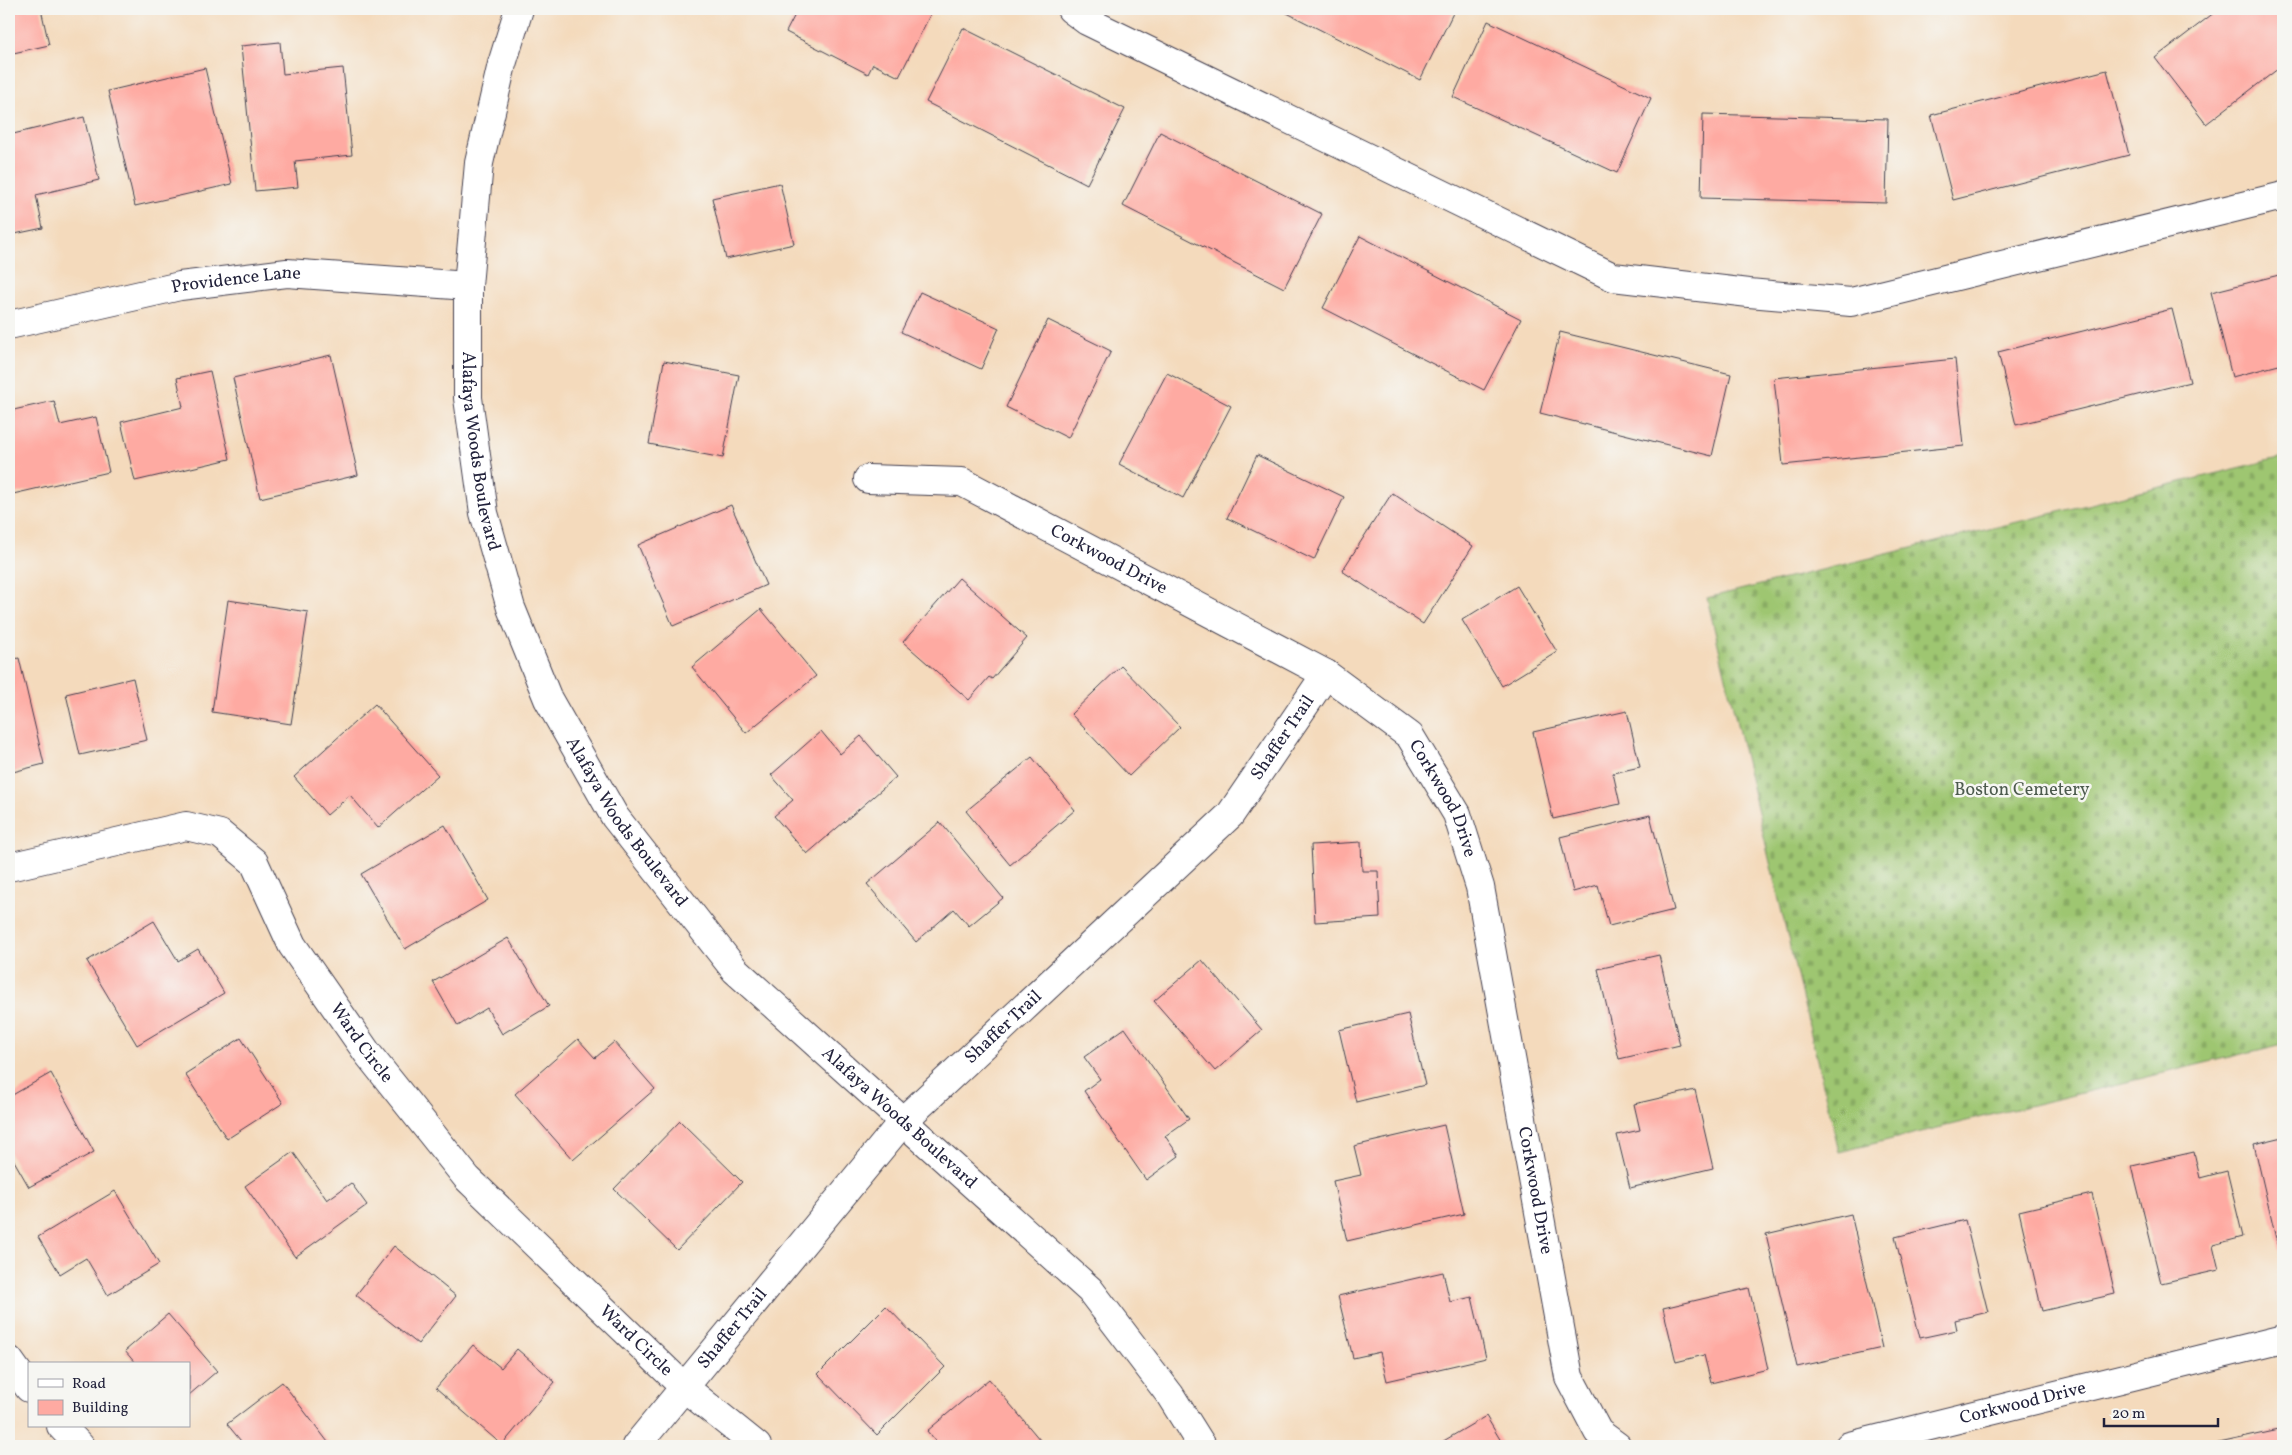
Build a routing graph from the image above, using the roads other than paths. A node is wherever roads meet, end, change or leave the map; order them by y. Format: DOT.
graph roads {
  1 [pos="519,9"];
  2 [pos="1071,9"];
  3 [pos="2283,196"];
  4 [pos="468,286"];
  5 [pos="9,325"];
  6 [pos="868,479"];
  7 [pos="1326,674"];
  8 [pos="9,867"];
  9 [pos="904,1120"];
  10 [pos="2283,1339"];
  11 [pos="9,1360"];
  12 [pos="28,1387"];
  13 [pos="685,1388"];
  14 [pos="63,1428"];
  15 [pos="80,1446"];
  16 [pos="636,1446"];
  17 [pos="758,1446"];
  18 [pos="1202,1446"];
  19 [pos="1616,1446"];
  20 [pos="1849,1446"];
  1 -- 4 [label="street, Alafaya Woods Boulevard"];
  2 -- 3 [label="street"];
  4 -- 5 [label="street, Providence Lane"];
  4 -- 9 [label="street, Alafaya Woods Boulevard"];
  6 -- 7 [label="street, Corkwood Drive"];
  7 -- 9 [label="street, Shaffer Trail"];
  7 -- 19 [label="street, Corkwood Drive"];
  8 -- 13 [label="street, Ward Circle"];
  9 -- 13 [label="street, Shaffer Trail"];
  9 -- 18 [label="street, Alafaya Woods Boulevard"];
  10 -- 20 [label="street, Corkwood Drive"];
  11 -- 12 [label="street"];
  13 -- 16 [label="street, Shaffer Trail"];
  13 -- 17 [label="street"];
  14 -- 15 [label="street"];
}
